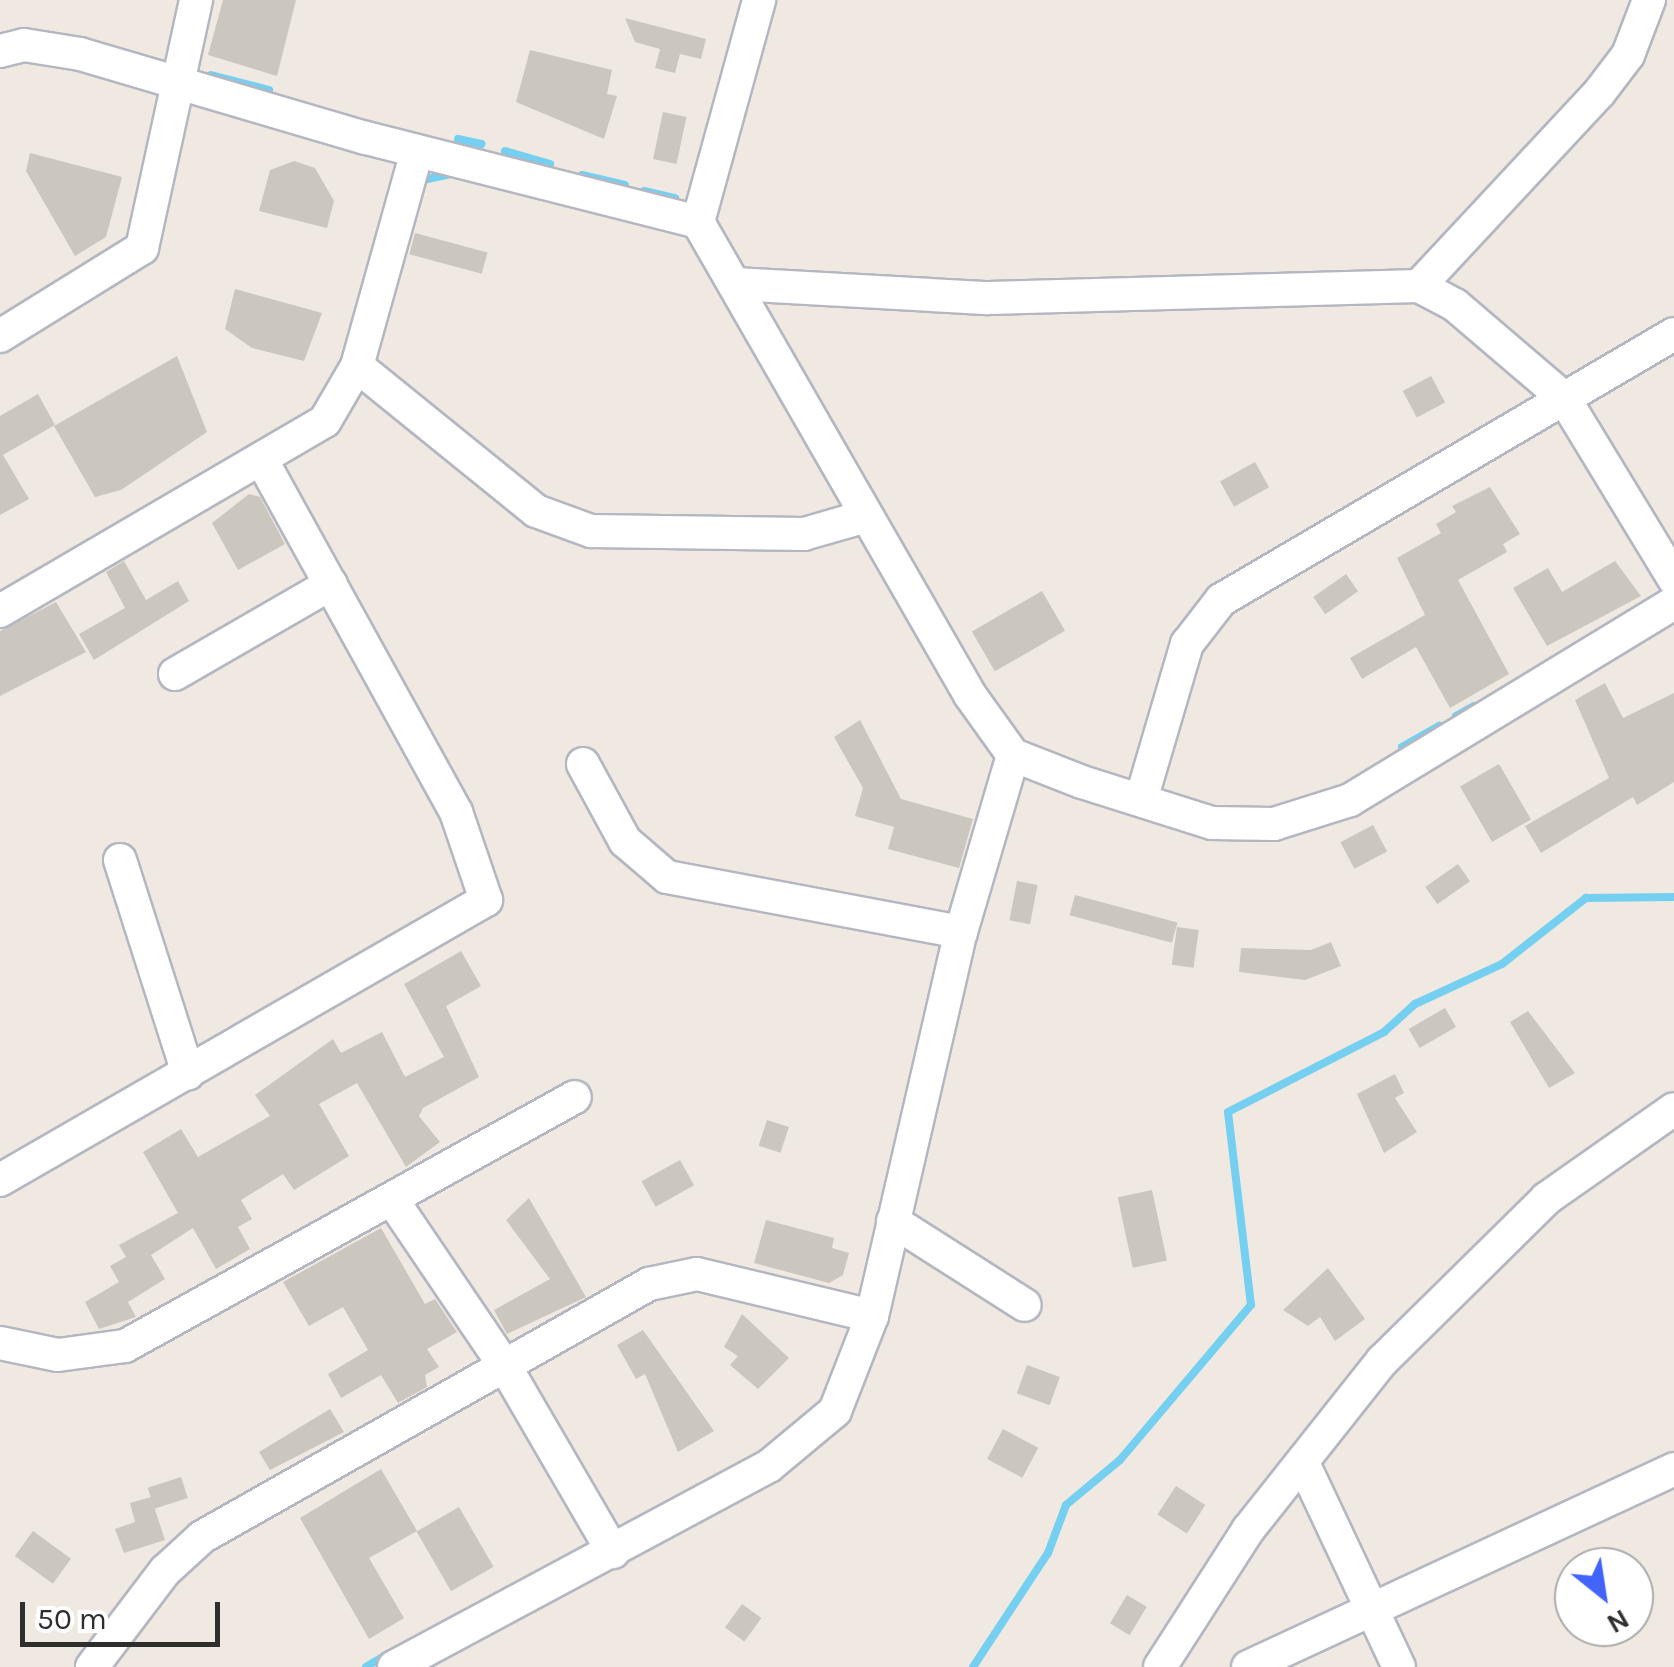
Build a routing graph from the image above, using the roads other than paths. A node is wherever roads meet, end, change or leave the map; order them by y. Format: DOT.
graph roads {
  1 [pos="196,0"];
  2 [pos="759,0"];
  3 [pos="1649,0"];
  4 [pos="0,50"];
  5 [pos="178,79"];
  6 [pos="418,151"];
  7 [pos="698,222"];
  8 [pos="735,284"];
  9 [pos="1419,286"];
  10 [pos="1674,334"];
  11 [pos="0,336"];
  12 [pos="357,366"];
  13 [pos="1564,398"];
  14 [pos="262,460"];
  15 [pos="863,517"];
  16 [pos="1674,578"];
  17 [pos="331,584"];
  18 [pos="1674,602"];
  19 [pos="0,611"];
  20 [pos="175,674"];
  21 [pos="1013,755"];
  22 [pos="583,764"];
  23 [pos="1141,800"];
  24 [pos="120,860"];
  25 [pos="961,932"];
  26 [pos="188,1073"];
  27 [pos="575,1097"];
  28 [pos="1674,1109"];
  29 [pos="0,1180"];
  30 [pos="394,1201"];
  31 [pos="892,1221"];
  32 [pos="1024,1305"];
  33 [pos="872,1316"];
  34 [pos="0,1344"];
  35 [pos="506,1368"];
  36 [pos="1303,1463"];
  37 [pos="1674,1469"];
  38 [pos="613,1552"];
  39 [pos="1376,1614"];
  40 [pos="92,1667"];
  41 [pos="394,1667"];
  42 [pos="1160,1667"];
  43 [pos="1248,1667"];
  44 [pos="1399,1667"];
  1 -- 5 [label="street"];
  2 -- 7 [label="street"];
  3 -- 9 [label="street"];
  4 -- 5 [label="street"];
  5 -- 6 [label="street"];
  5 -- 11 [label="street"];
  6 -- 7 [label="street"];
  6 -- 12 [label="street"];
  7 -- 8 [label="street"];
  8 -- 9 [label="street"];
  8 -- 15 [label="street"];
  9 -- 13 [label="street"];
  10 -- 13 [label="street"];
  12 -- 14 [label="street"];
  12 -- 15 [label="street"];
  13 -- 16 [label="street"];
  13 -- 23 [label="street"];
  14 -- 17 [label="street"];
  14 -- 19 [label="street"];
  15 -- 21 [label="street"];
  17 -- 20 [label="street"];
  17 -- 26 [label="street"];
  18 -- 23 [label="street"];
  21 -- 23 [label="street"];
  21 -- 25 [label="street"];
  22 -- 25 [label="street"];
  24 -- 26 [label="street"];
  25 -- 31 [label="street"];
  26 -- 29 [label="street"];
  27 -- 30 [label="street"];
  28 -- 36 [label="street"];
  30 -- 34 [label="street"];
  30 -- 35 [label="street"];
  31 -- 32 [label="street"];
  31 -- 33 [label="street"];
  33 -- 35 [label="street"];
  33 -- 38 [label="street"];
  35 -- 38 [label="street"];
  35 -- 40 [label="street"];
  36 -- 39 [label="street"];
  36 -- 42 [label="street"];
  37 -- 39 [label="street"];
  38 -- 41 [label="street"];
  39 -- 43 [label="street"];
  39 -- 44 [label="street"];
}
